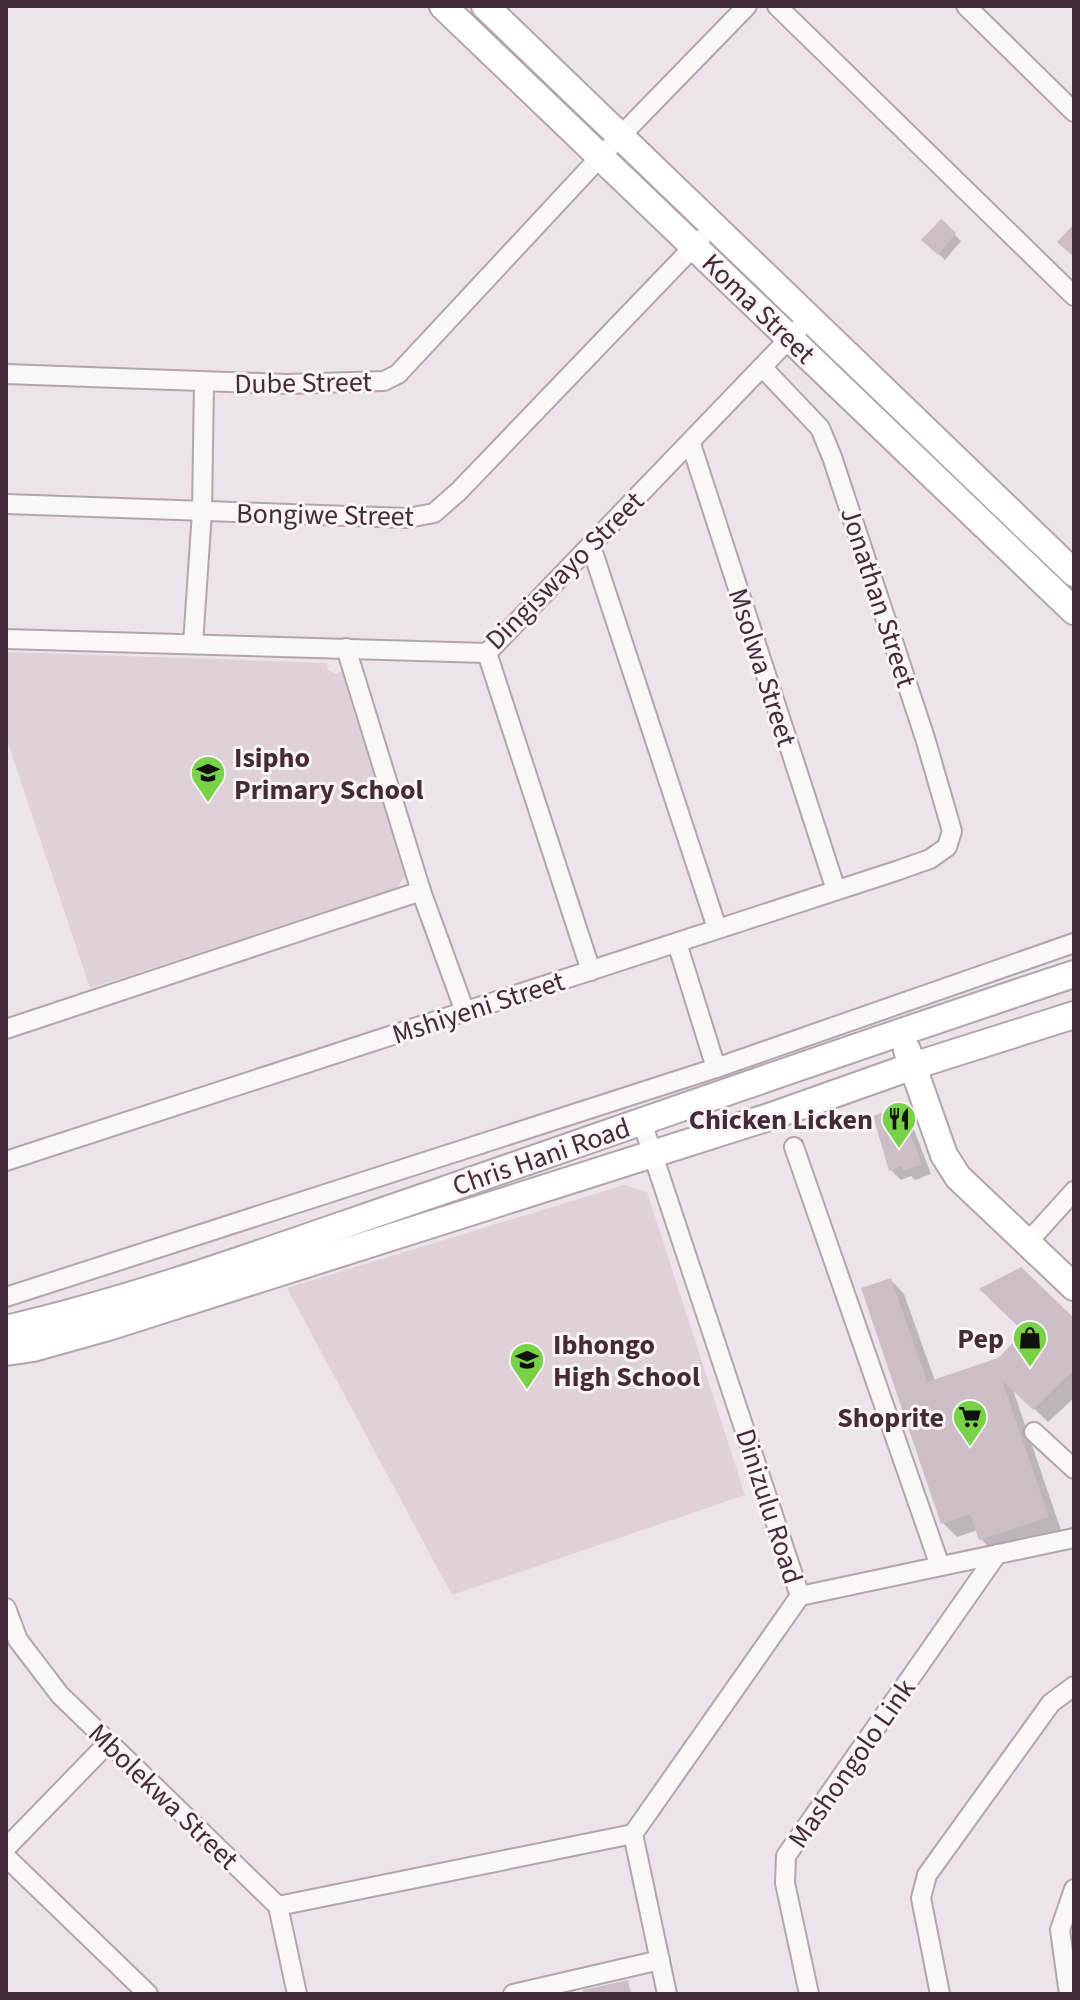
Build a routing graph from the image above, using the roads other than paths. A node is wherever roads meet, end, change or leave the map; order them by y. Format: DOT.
graph roads {
  1 [pos="443,6"];
  2 [pos="485,6"];
  3 [pos="747,6"];
  4 [pos="777,6"];
  5 [pos="966,6"];
  6 [pos="1074,112"];
  7 [pos="621,136"];
  8 [pos="601,156"];
  9 [pos="714,226"];
  10 [pos="694,246"];
  11 [pos="1074,296"];
  12 [pos="809,318"];
  13 [pos="791,339"];
  14 [pos="762,367"];
  15 [pos="6,374"];
  16 [pos="204,383"];
  17 [pos="691,444"];
  18 [pos="6,504"];
  19 [pos="202,512"];
  20 [pos="591,546"];
  21 [pos="1074,573"];
  22 [pos="1074,611"];
  23 [pos="6,639"];
  24 [pos="193,644"];
  25 [pos="346,648"];
  26 [pos="487,653"];
  27 [pos="947,847"];
  28 [pos="836,890"];
  29 [pos="421,891"];
  30 [pos="717,928"];
  31 [pos="677,943"];
  32 [pos="1074,943"];
  33 [pos="591,971"];
  34 [pos="1074,974"];
  35 [pos="464,1009"];
  36 [pos="1074,1015"];
  37 [pos="6,1029"];
  38 [pos="901,1031"];
  39 [pos="913,1066"];
  40 [pos="716,1068"];
  41 [pos="642,1122"];
  42 [pos="794,1147"];
  43 [pos="652,1154"];
  44 [pos="6,1161"];
  45 [pos="1074,1191"];
  46 [pos="1028,1242"];
  47 [pos="1074,1287"];
  48 [pos="6,1297"];
  49 [pos="6,1329"];
  50 [pos="33,1348"];
  51 [pos="6,1352"];
  52 [pos="6,1363"];
  53 [pos="1034,1432"];
  54 [pos="1074,1469"];
  55 [pos="1074,1538"];
  56 [pos="997,1554"];
  57 [pos="940,1566"];
  58 [pos="800,1596"];
  59 [pos="6,1608"];
  60 [pos="1074,1686"];
  61 [pos="108,1743"];
  62 [pos="633,1834"];
  63 [pos="6,1848"];
  64 [pos="6,1857"];
  65 [pos="1074,1889"];
  66 [pos="278,1906"];
  67 [pos="660,1960"];
  68 [pos="545,1990"];
  69 [pos="148,1994"];
  70 [pos="297,1994"];
  71 [pos="513,1994"];
  72 [pos="667,1994"];
  73 [pos="809,1994"];
  74 [pos="940,1994"];
  75 [pos="1069,1994"];
  1 -- 8 [label="main road, Koma Street"];
  2 -- 7 [label="main road, Koma Street"];
  3 -- 7 [label="street, Dube Street"];
  4 -- 11 [label="street"];
  5 -- 6 [label="street"];
  7 -- 8 [label="street, Dube Street"];
  7 -- 9 [label="main road, Koma Street"];
  8 -- 10 [label="main road, Koma Street"];
  8 -- 16 [label="street, Dube Street"];
  9 -- 10 [label="street, Bongiwe Street"];
  9 -- 12 [label="main road, Koma Street"];
  10 -- 13 [label="main road, Koma Street"];
  10 -- 19 [label="street, Bongiwe Street"];
  12 -- 13 [label="street, Dingiswayo Street"];
  12 -- 21 [label="main road, Koma Street"];
  13 -- 14 [label="street, Dingiswayo Street"];
  13 -- 22 [label="main road, Koma Street"];
  14 -- 17 [label="street, Dingiswayo Street"];
  14 -- 27 [label="street, Jonathan Street"];
  15 -- 16 [label="street, Dube Street"];
  16 -- 19 [label="street"];
  17 -- 20 [label="street, Dingiswayo Street"];
  17 -- 28 [label="street, Msolwa Street"];
  18 -- 19 [label="street, Bongiwe Street"];
  19 -- 24 [label="street"];
  20 -- 26 [label="street, Dingiswayo Street"];
  20 -- 30 [label="street"];
  23 -- 24 [label="street, Dingiswayo Street"];
  24 -- 25 [label="street, Dingiswayo Street"];
  25 -- 26 [label="street, Dingiswayo Street"];
  25 -- 29 [label="street"];
  26 -- 33 [label="street"];
  27 -- 28 [label="street, Mshiyeni Street"];
  28 -- 30 [label="street, Mshiyeni Street"];
  29 -- 35 [label="street"];
  29 -- 37 [label="street"];
  30 -- 31 [label="street, Mshiyeni Street"];
  31 -- 33 [label="street, Mshiyeni Street"];
  31 -- 40 [label="street"];
  32 -- 40 [label="street, Chris Hani Road"];
  33 -- 35 [label="street, Mshiyeni Street"];
  34 -- 38 [label="main road, Chris Hani Road"];
  35 -- 44 [label="street, Mshiyeni Street"];
  36 -- 39 [label="main road, Chris Hani Road"];
  38 -- 39 [label="main road"];
  38 -- 41 [label="main road, Chris Hani Road"];
  39 -- 43 [label="main road, Chris Hani Road"];
  39 -- 46 [label="main road"];
  40 -- 48 [label="street, Chris Hani Road"];
  41 -- 43 [label="street, Dinizulu Road"];
  41 -- 49 [label="main road, Chris Hani Road"];
  42 -- 57 [label="street"];
  43 -- 50 [label="main road, Chris Hani Road"];
  43 -- 58 [label="street, Dinizulu Road"];
  45 -- 46 [label="street"];
  46 -- 47 [label="main road"];
  50 -- 51 [label="main road, Chris Hani Road"];
  50 -- 52 [label="main road"];
  53 -- 54 [label="street"];
  55 -- 56 [label="street"];
  56 -- 57 [label="street"];
  56 -- 73 [label="street, Mashongolo Link"];
  57 -- 58 [label="street"];
  58 -- 62 [label="street, Dinizulu Road"];
  59 -- 61 [label="street, Mbolekwa Street"];
  60 -- 74 [label="street"];
  61 -- 63 [label="street"];
  61 -- 66 [label="street, Mbolekwa Street"];
  62 -- 66 [label="street"];
  62 -- 67 [label="street"];
  64 -- 69 [label="street"];
  65 -- 75 [label="street"];
  66 -- 70 [label="street"];
  67 -- 68 [label="street"];
  67 -- 72 [label="street"];
  68 -- 71 [label="street"];
}
